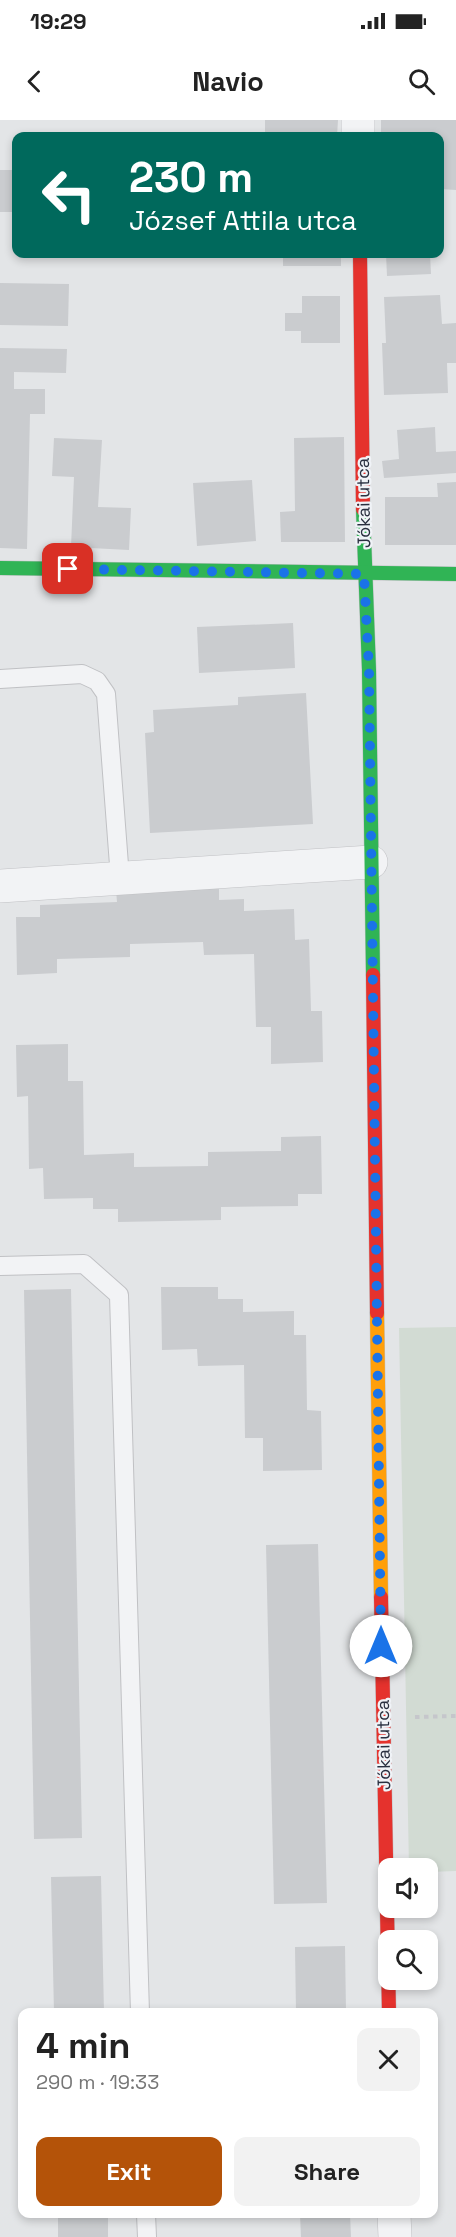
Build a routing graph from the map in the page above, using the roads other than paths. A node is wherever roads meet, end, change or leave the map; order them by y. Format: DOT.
graph roads {
  1 [pos="360,258"];
  2 [pos="0,567"];
  3 [pos="364,574"];
  4 [pos="456,574"];
  5 [pos="0,679"];
  6 [pos="371,862"];
  7 [pos="120,878"];
  8 [pos="0,886"];
  9 [pos="0,1266"];
  10 [pos="140,2008"];
  11 [pos="389,2008"];
  12 [pos="146,2218"];
  13 [pos="394,2218"];
  14 [pos="147,2237"];
  15 [pos="395,2237"];
  1 -- 3 [label="street, Jókai utca"];
  2 -- 3 [label="street"];
  3 -- 4 [label="street"];
  3 -- 6 [label="street, Jókai utca"];
  5 -- 7 [label="lane"];
  6 -- 7 [label="street"];
  6 -- 11 [label="street, Jókai utca"];
  7 -- 8 [label="street"];
  9 -- 10 [label="lane"];
  12 -- 14 [label="lane"];
  13 -- 15 [label="street"];
}
